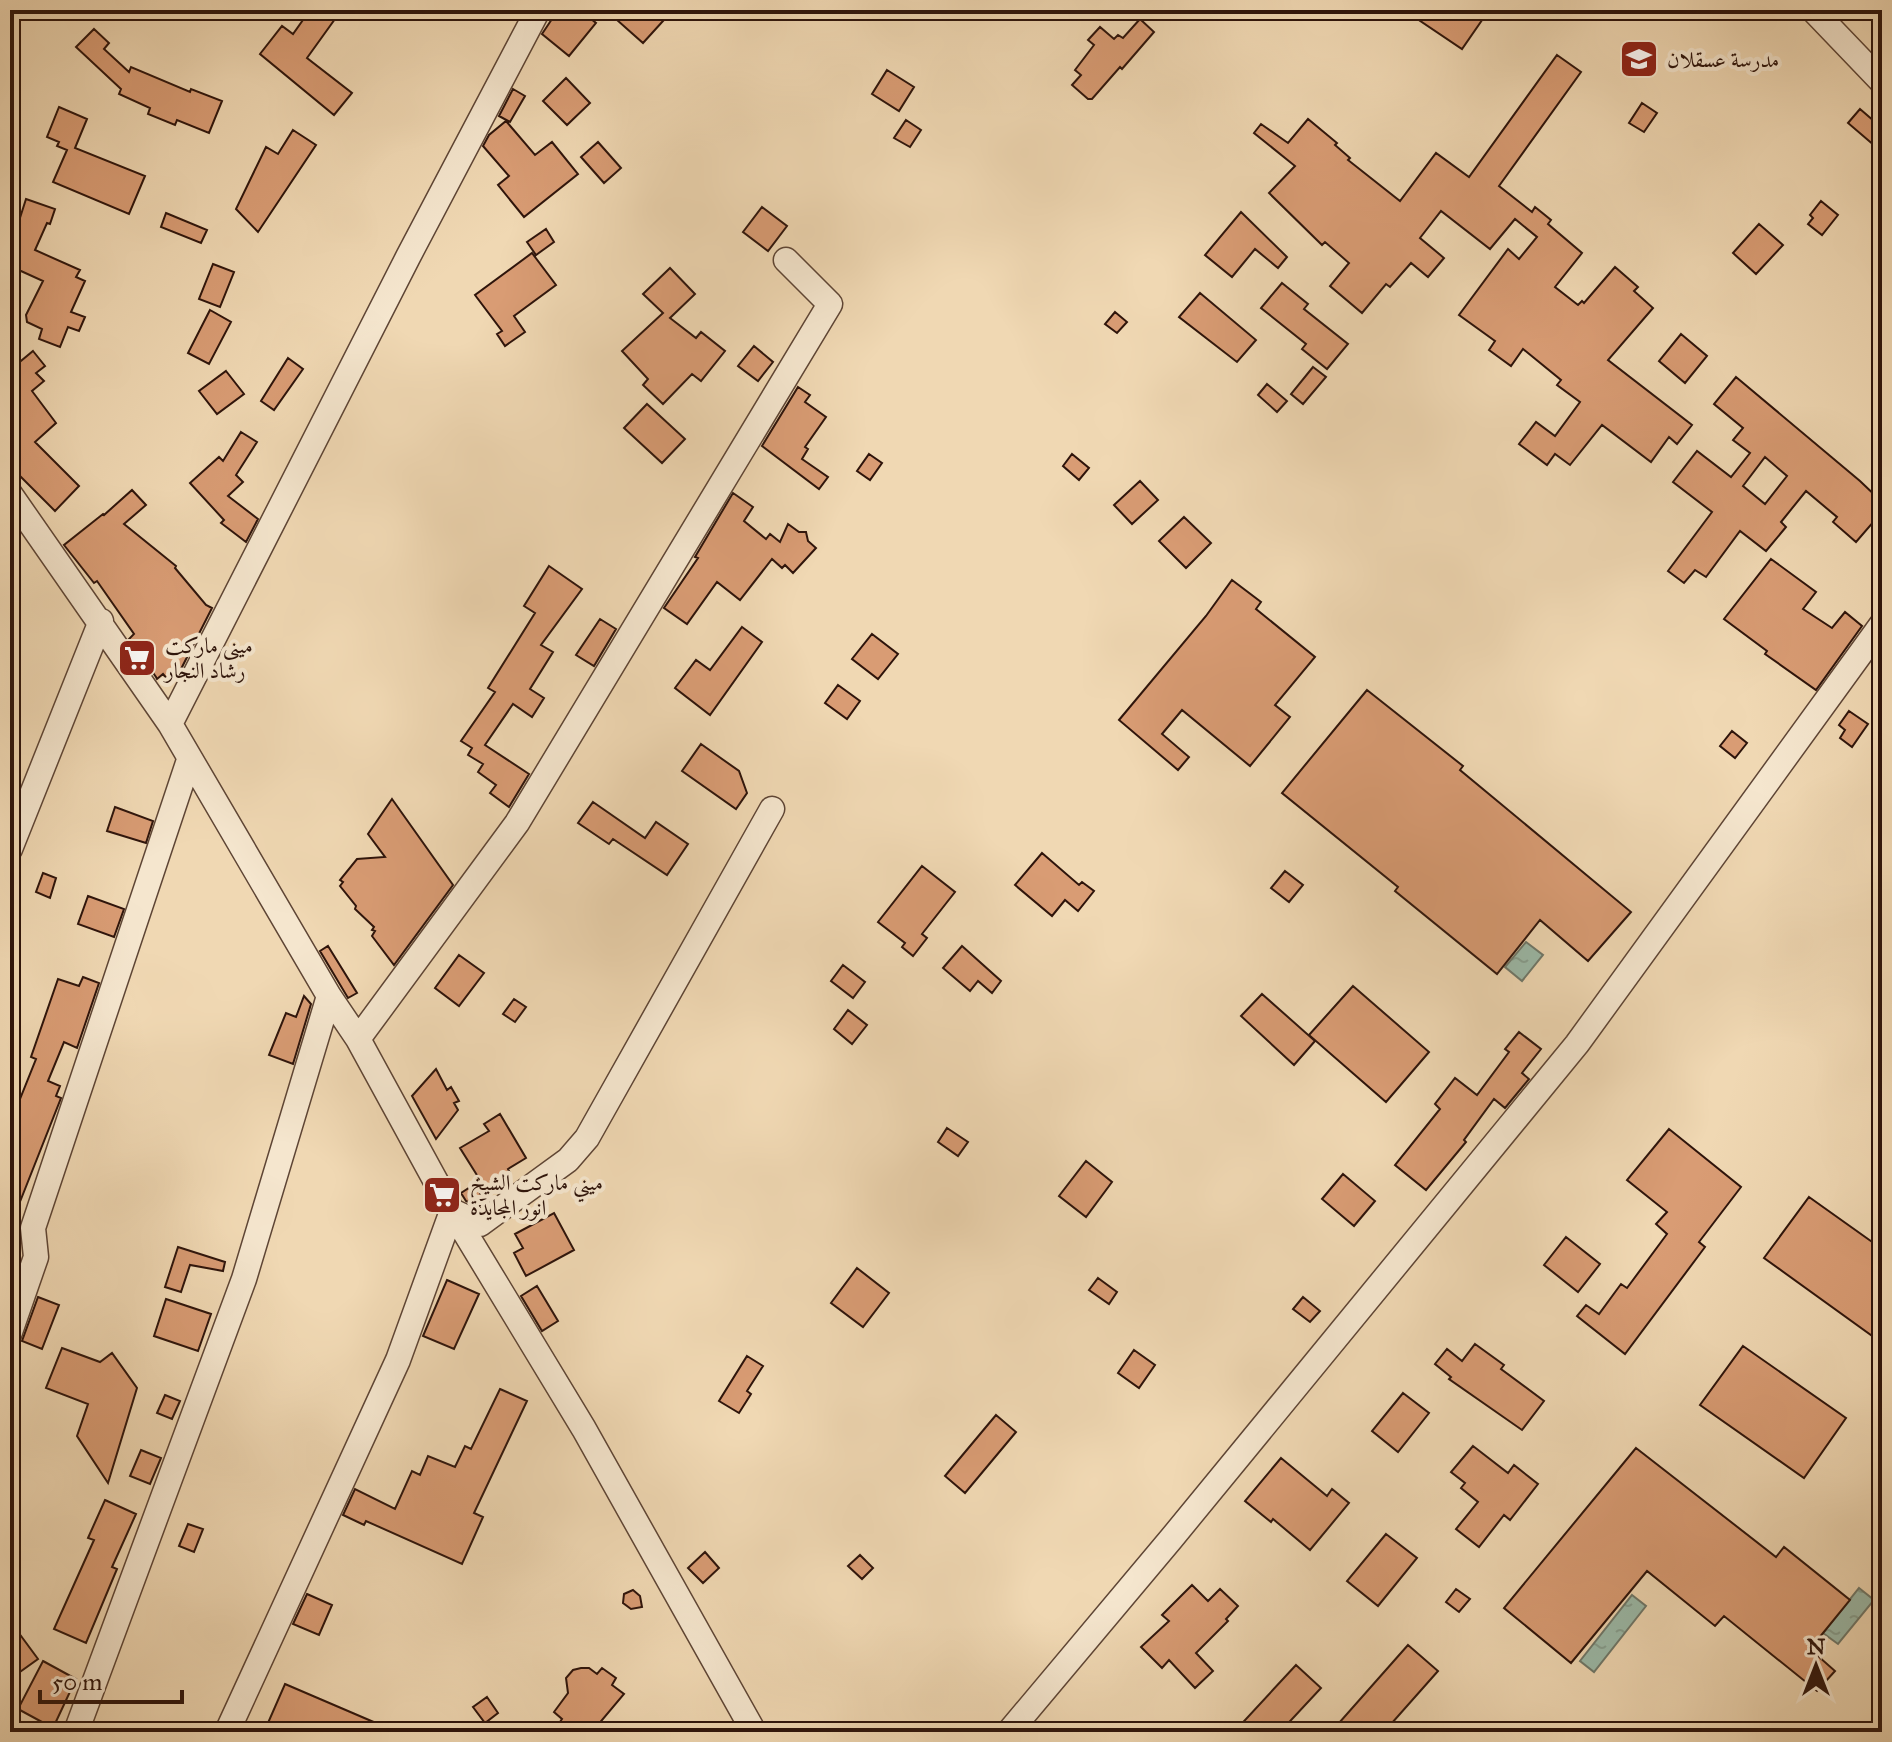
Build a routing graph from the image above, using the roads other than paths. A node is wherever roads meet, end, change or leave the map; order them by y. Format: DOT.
graph roads {
  1 [pos="538,10"];
  2 [pos="1813,10"];
  3 [pos="1882,82"];
  4 [pos="786,260"];
  5 [pos="10,494"];
  6 [pos="101,621"];
  7 [pos="1882,624"];
  8 [pos="170,724"];
  9 [pos="189,760"];
  10 [pos="772,809"];
  11 [pos="10,849"];
  12 [pos="329,996"];
  13 [pos="358,1039"];
  14 [pos="452,1211"];
  15 [pos="10,1332"];
  16 [pos="76,1732"];
  17 [pos="227,1732"];
  18 [pos="754,1732"];
  19 [pos="1009,1732"];
  1 -- 8 [label="street"];
  2 -- 3 [label="street"];
  4 -- 13 [label="street"];
  5 -- 6 [label="street"];
  6 -- 8 [label="street"];
  6 -- 11 [label="street"];
  7 -- 19 [label="street"];
  8 -- 9 [label="street"];
  9 -- 12 [label="street"];
  9 -- 15 [label="street"];
  10 -- 14 [label="street"];
  12 -- 13 [label="street"];
  12 -- 16 [label="street"];
  13 -- 14 [label="street"];
  14 -- 17 [label="street"];
  14 -- 18 [label="street"];
}
